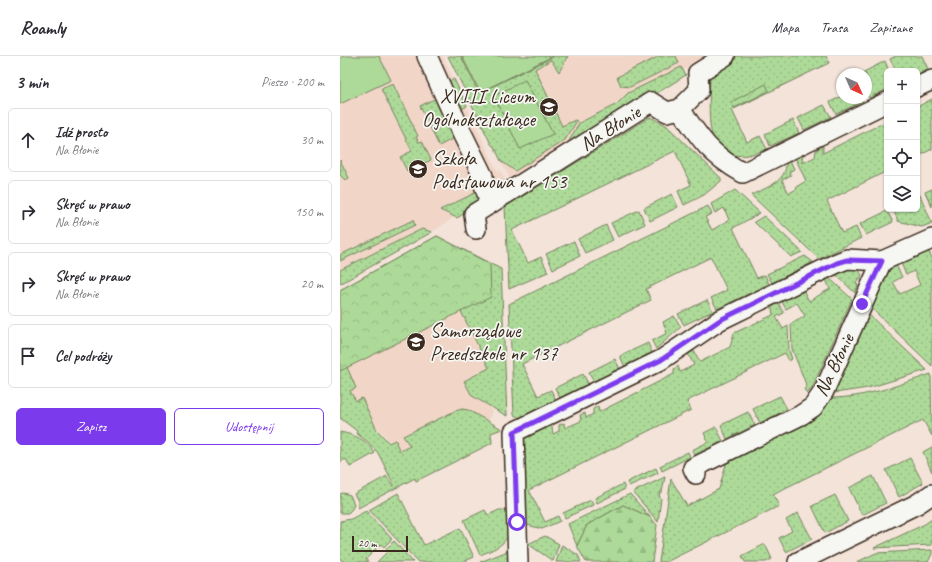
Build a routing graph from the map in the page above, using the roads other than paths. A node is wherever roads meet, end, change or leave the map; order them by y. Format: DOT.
graph roads {
  1 [pos="428,56"];
  2 [pos="725,56"];
  3 [pos="932,80"];
  4 [pos="920,86"];
  5 [pos="884,103"];
  6 [pos="680,109"];
  7 [pos="490,204"];
  8 [pos="476,229"];
  9 [pos="932,239"];
  10 [pos="882,261"];
  11 [pos="696,474"];
  12 [pos="932,494"];
  13 [pos="518,562"];
  14 [pos="798,562"];
  1 -- 7 [label="street"];
  2 -- 6 [label="street"];
  3 -- 4 [label="street"];
  5 -- 6 [label="street"];
  6 -- 7 [label="street, Na Błonie"];
  7 -- 8 [label="street, Na Błonie"];
  9 -- 10 [label="street"];
  10 -- 11 [label="street, Na Błonie"];
  10 -- 13 [label="street"];
  12 -- 14 [label="street"];
}
